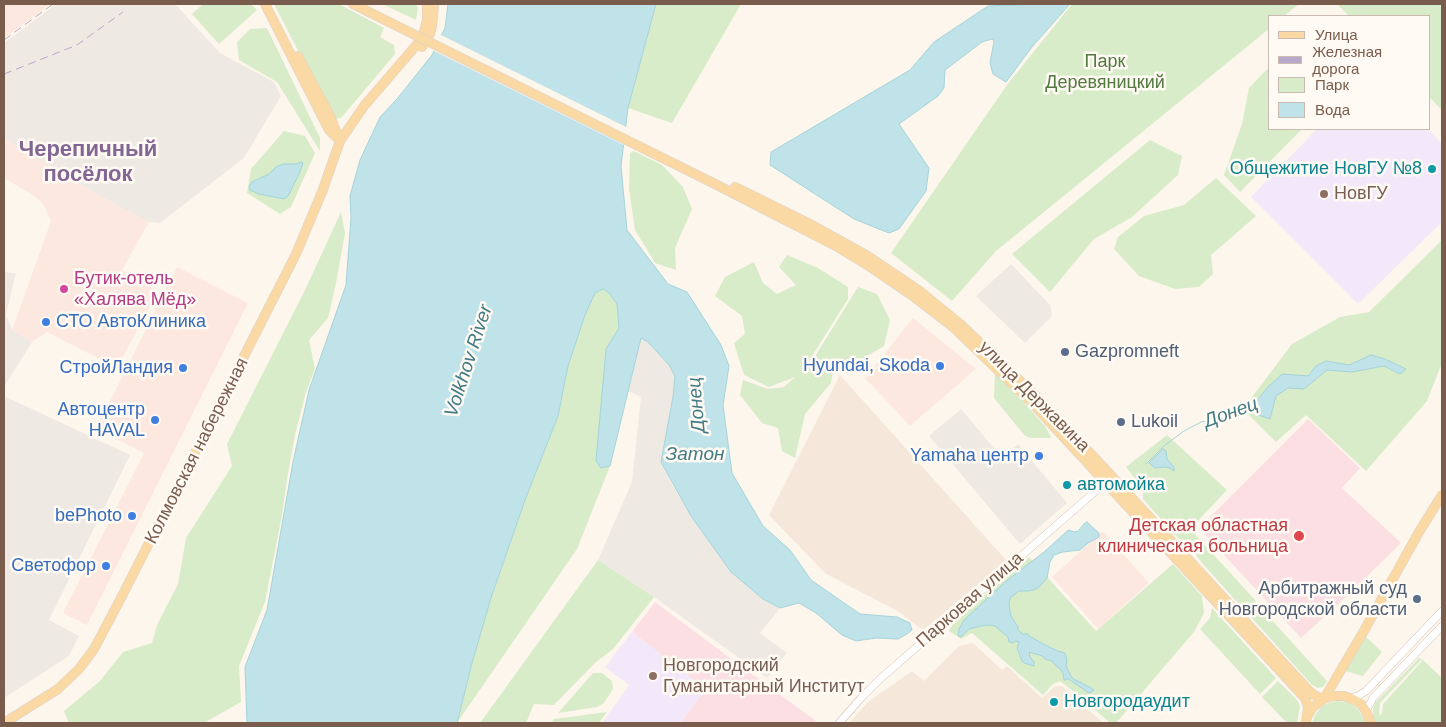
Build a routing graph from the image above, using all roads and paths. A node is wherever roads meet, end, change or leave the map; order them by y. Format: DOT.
graph roads {
  1 [pos="265,4"];
  2 [pos="272,4"];
  3 [pos="353,4"];
  4 [pos="363,4"];
  5 [pos="426,4"];
  6 [pos="434,4"];
  7 [pos="390,20"];
  8 [pos="340,141"];
  9 [pos="1066,432"];
  10 [pos="1106,482"];
  11 [pos="1442,495"];
  12 [pos="1442,611"];
  13 [pos="1442,626"];
  14 [pos="1333,682"];
  15 [pos="1350,698"];
  16 [pos="1324,699"];
  17 [pos="1366,711"];
  18 [pos="4,723"];
  19 [pos="839,723"];
  20 [pos="1306,723"];
  21 [pos="1371,723"];
  1 -- 8 [label="main road"];
  2 -- 8 [label="main road"];
  3 -- 7 [label="main road"];
  4 -- 7 [label="main road"];
  5 -- 8 [label="main road, Колмовская набережная"];
  6 -- 8 [label="main road, Колмовская набережная"];
  7 -- 9 [label="main road, улица Державина"];
  8 -- 18 [label="main road, Колмовская набережная"];
  9 -- 10 [label="main road, улица Державина"];
  9 -- 16 [label="main road, улица Державина"];
  10 -- 19 [label="street, Парковая улица"];
  10 -- 20 [label="main road, улица Державина"];
  11 -- 14 [label="main road"];
  12 -- 15 [label="street"];
  13 -- 17 [label="street"];
  14 -- 15 [label="main road"];
  14 -- 16 [label="main road"];
  15 -- 16 [label="main road"];
  15 -- 17 [label="main road"];
  16 -- 20 [label="main road, улица Державина"];
  17 -- 21 [label="main road"];
}
